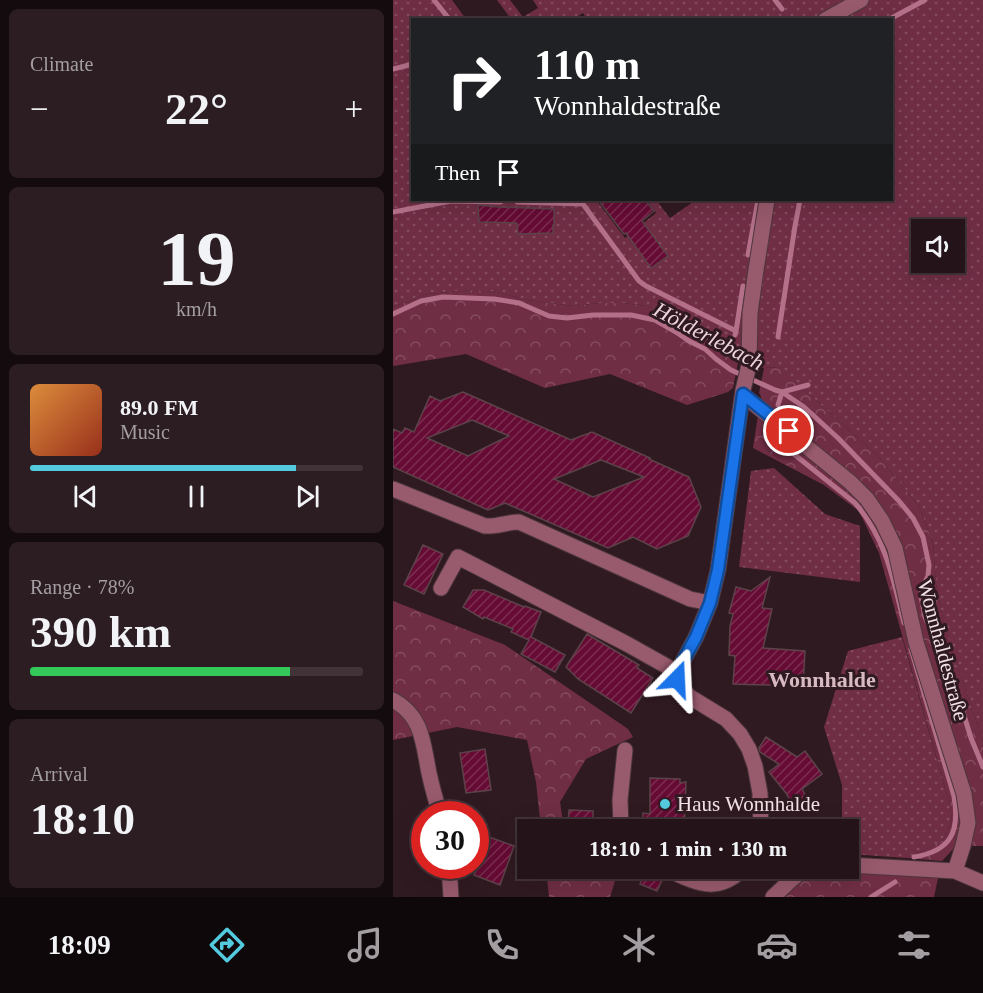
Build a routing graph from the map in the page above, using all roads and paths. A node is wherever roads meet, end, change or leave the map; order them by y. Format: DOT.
graph roads {
  1 [pos="861,0"];
  2 [pos="829,18"];
  3 [pos="767,201"];
  4 [pos="743,392"];
  5 [pos="393,489"];
  6 [pos="441,588"];
  7 [pos="710,603"];
  8 [pos="677,672"];
  9 [pos="393,700"];
  10 [pos="625,750"];
  11 [pos="437,801"];
  12 [pos="621,819"];
  13 [pos="761,819"];
  14 [pos="859,866"];
  15 [pos="955,871"];
  16 [pos="450,879"];
  17 [pos="690,879"];
  18 [pos="730,879"];
  19 [pos="792,879"];
  20 [pos="983,883"];
  21 [pos="451,897"];
  22 [pos="773,897"];
  1 -- 2 [label="street"];
  3 -- 4 [label="street"];
  4 -- 7 [label="street"];
  4 -- 15 [label="street, Wonnhaldestraße"];
  5 -- 7 [label="street"];
  6 -- 8 [label="street"];
  7 -- 8 [label="street"];
  8 -- 13 [label="street"];
  9 -- 11 [label="street"];
  10 -- 12 [label="street"];
  14 -- 15 [label="street"];
  15 -- 20 [label="street"];
  16 -- 21 [label="street"];
  17 -- 18 [label="street"];
  19 -- 22 [label="street"];
}
